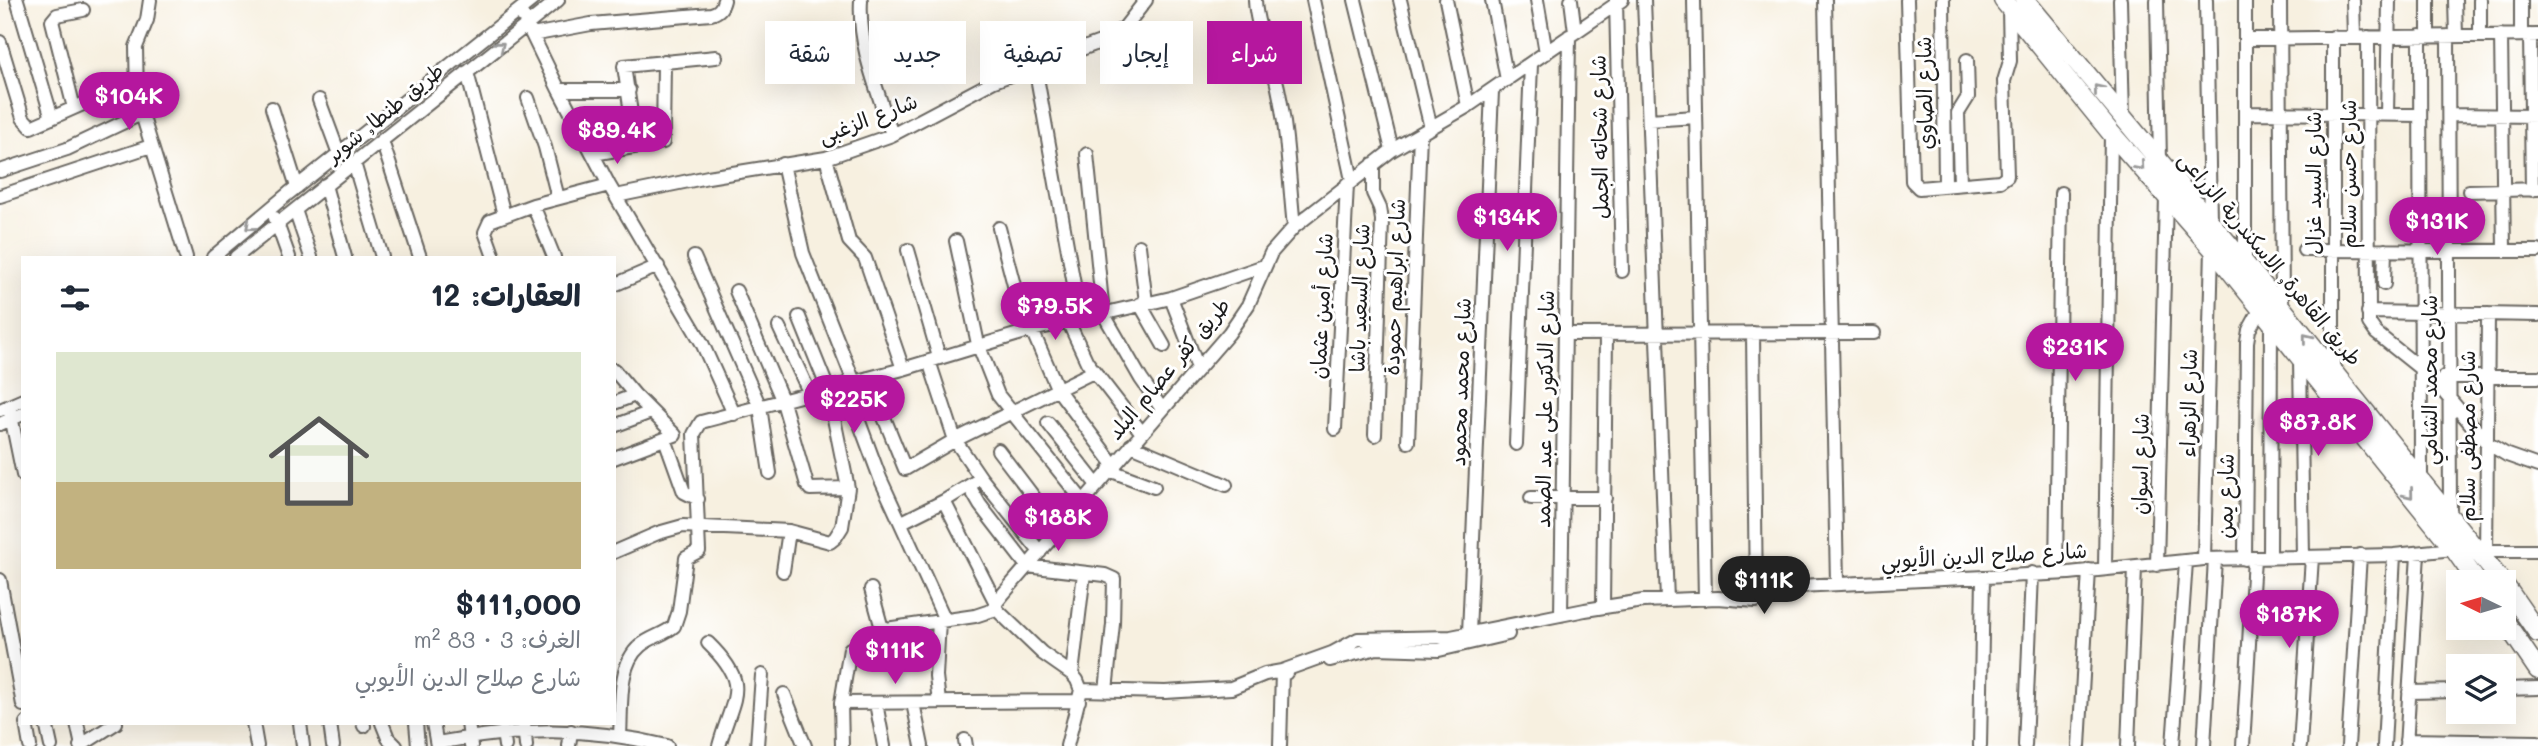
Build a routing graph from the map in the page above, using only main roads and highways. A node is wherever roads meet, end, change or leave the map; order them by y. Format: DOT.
graph roads {
  1 [pos="2013,2"];
  2 [pos="2469,570"];
  3 [pos="2496,570"];
  4 [pos="2516,601"];
  5 [pos="2538,633"];
  6 [pos="2516,638"];
  7 [pos="2538,670"];
  1 -- 2 [label="highway, طريق القاهرة, الاسكندرية الزراعى, one-way"];
  3 -- 1 [label="highway, طريق القاهرة, الاسكندرية الزراعى, one-way"];
  4 -- 5 [label="highway, طريق القاهرة, الاسكندرية الزراعى"];
  6 -- 7 [label="highway"];
}
